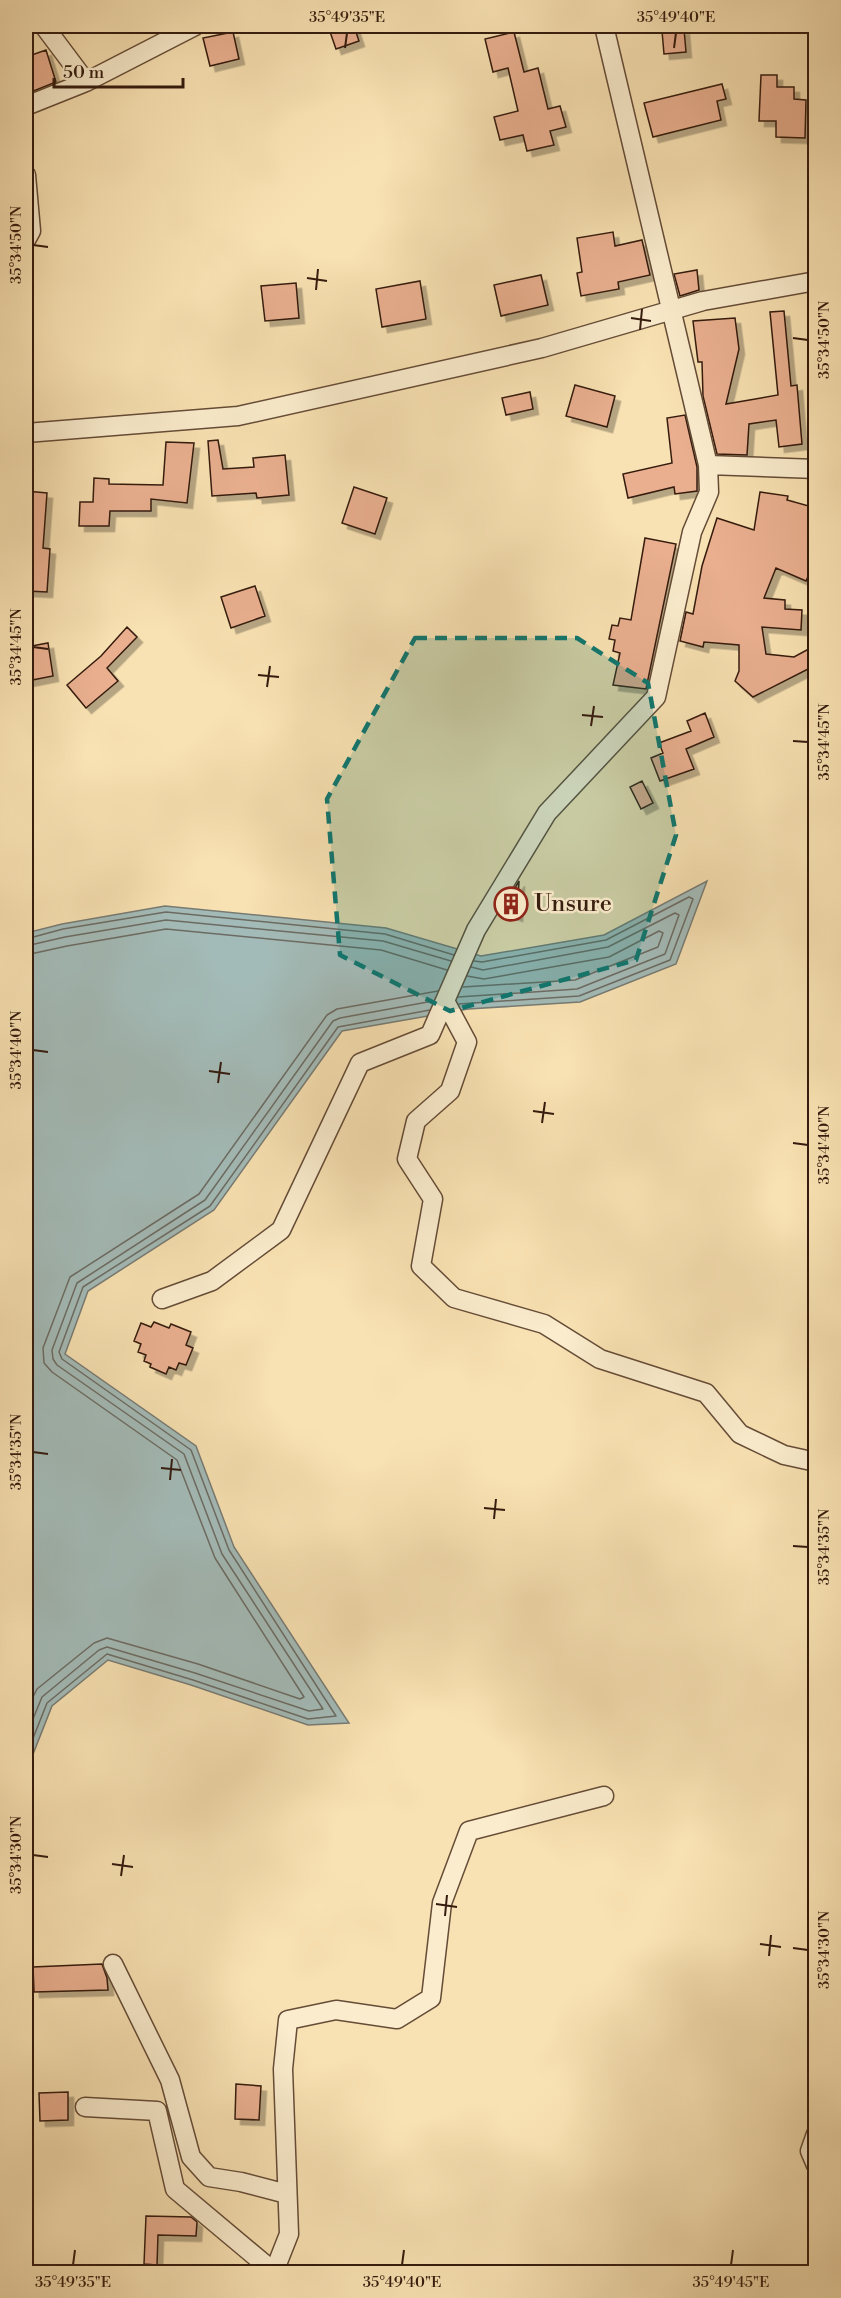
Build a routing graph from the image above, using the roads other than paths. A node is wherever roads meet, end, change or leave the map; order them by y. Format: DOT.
graph roads {
  1 [pos="44,26"];
  2 [pos="195,26"];
  3 [pos="604,26"];
  4 [pos="86,82"];
  5 [pos="26,106"];
  6 [pos="26,175"];
  7 [pos="26,240"];
  8 [pos="816,281"];
  9 [pos="671,312"];
  10 [pos="26,433"];
  11 [pos="708,465"];
  12 [pos="816,470"];
  13 [pos="445,1001"];
  14 [pos="162,1299"];
  15 [pos="816,1462"];
  16 [pos="604,1796"];
  17 [pos="113,1964"];
  18 [pos="85,2108"];
  19 [pos="816,2134"];
  20 [pos="816,2165"];
  21 [pos="286,2194"];
  22 [pos="274,2272"];
  1 -- 4 [label="street"];
  2 -- 4 [label="street"];
  3 -- 9 [label="street"];
  4 -- 5 [label="street"];
  6 -- 7 [label="street"];
  8 -- 9 [label="street"];
  9 -- 10 [label="street"];
  9 -- 11 [label="street"];
  11 -- 12 [label="street"];
  11 -- 13 [label="street"];
  13 -- 14 [label="street"];
  13 -- 15 [label="street"];
  16 -- 21 [label="street"];
  17 -- 21 [label="street"];
  18 -- 22 [label="street"];
  19 -- 20 [label="street"];
  21 -- 22 [label="street"];
}
